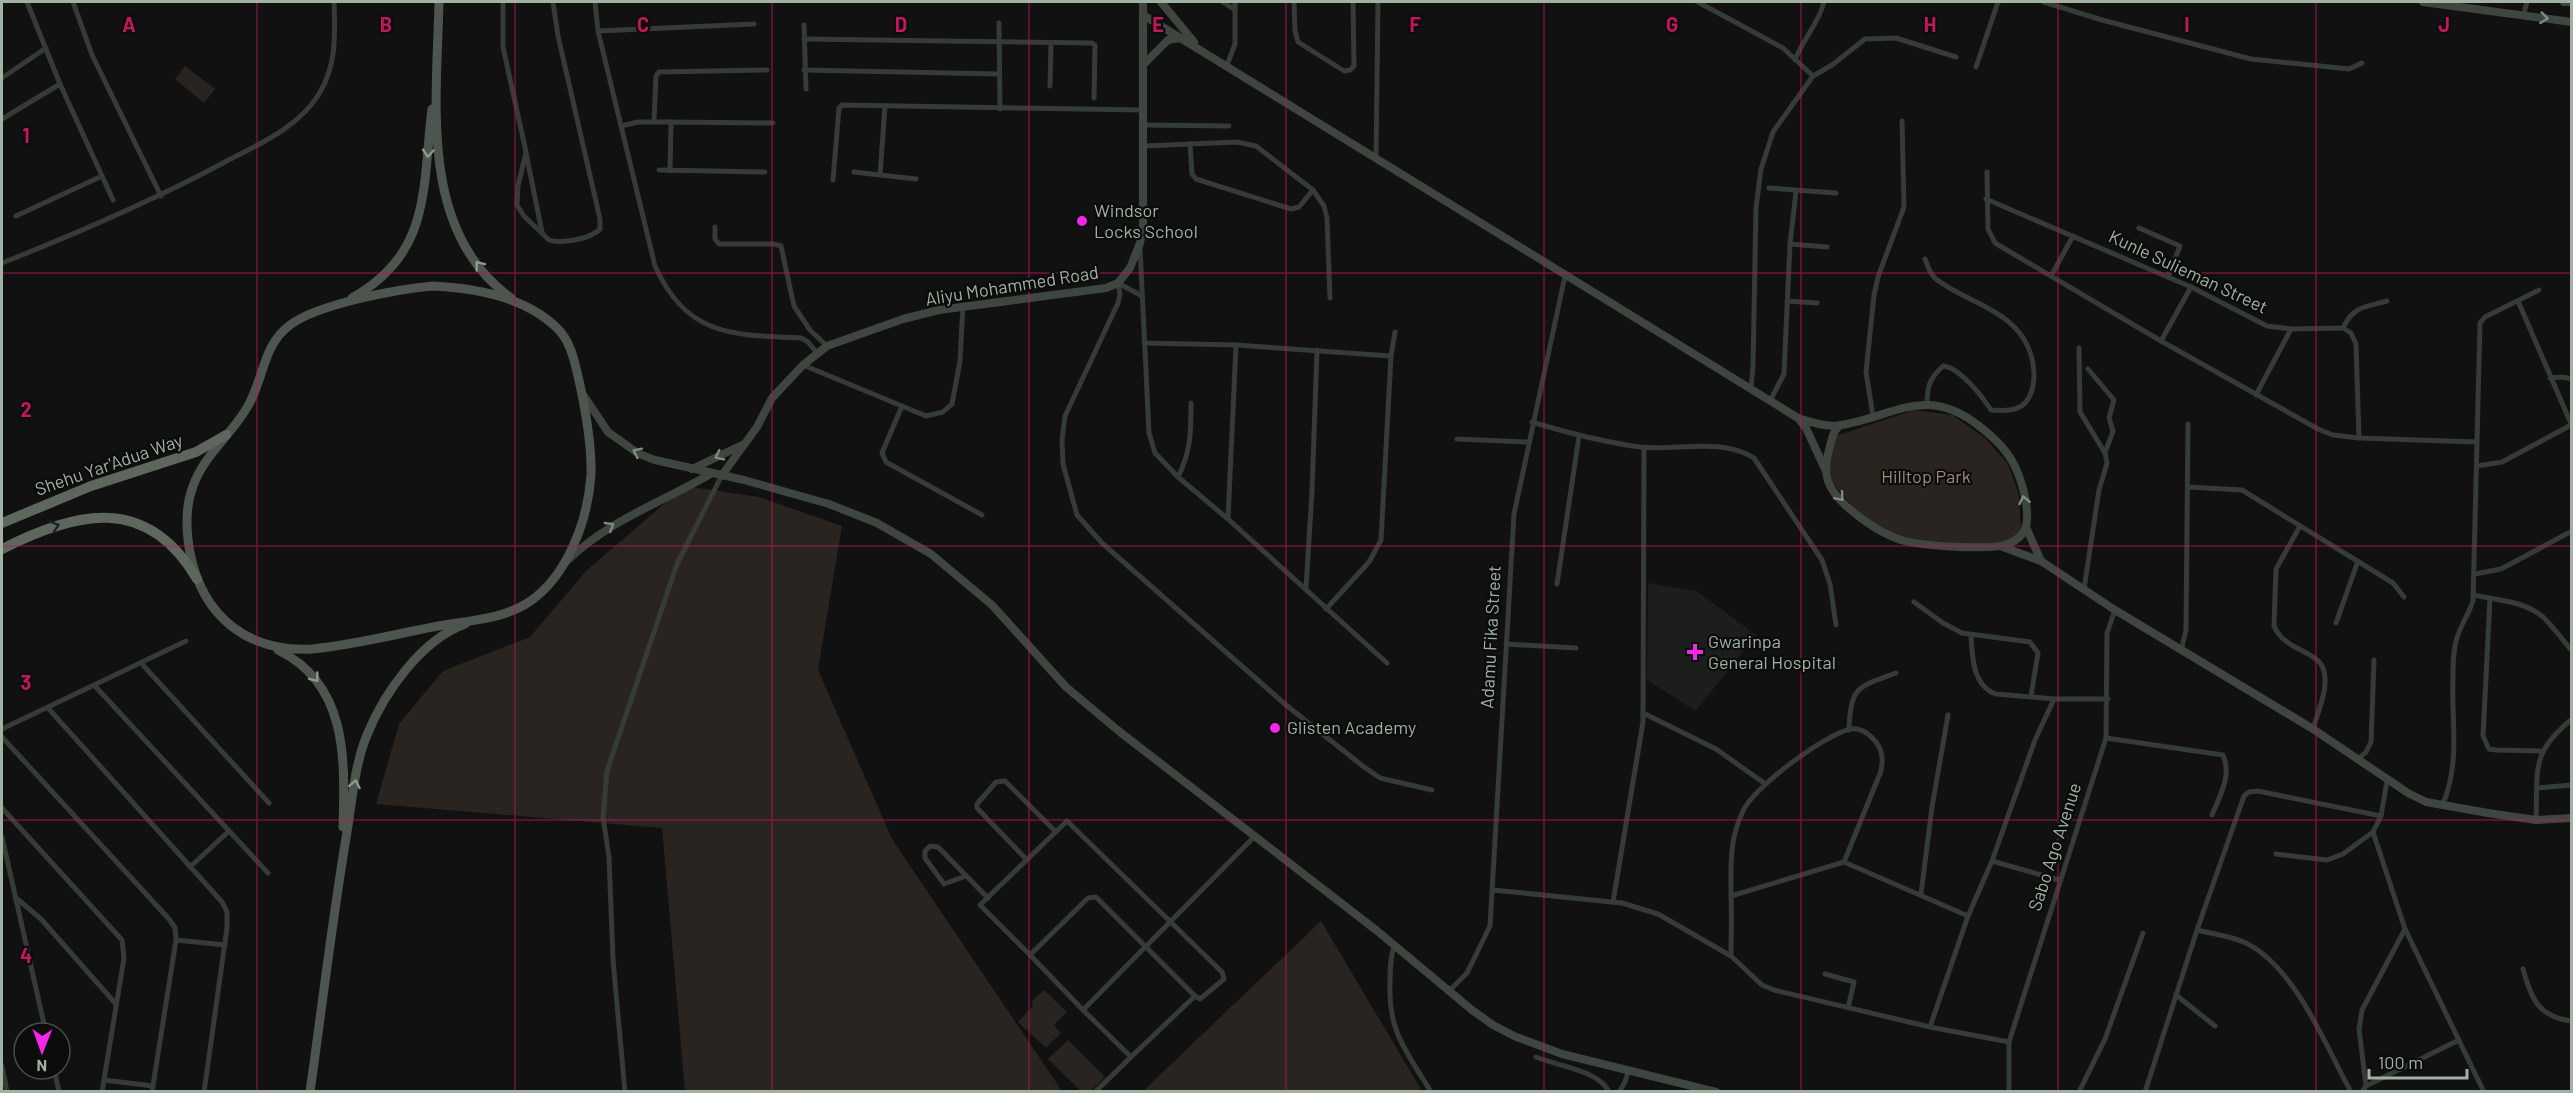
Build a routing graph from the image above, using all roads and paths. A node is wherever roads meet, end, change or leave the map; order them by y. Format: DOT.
graph roads {
  1 [pos="27,2"];
  2 [pos="73,2"];
  3 [pos="334,2"];
  4 [pos="440,2"];
  5 [pos="503,2"];
  6 [pos="553,2"];
  7 [pos="595,2"];
  8 [pos="1143,2"];
  9 [pos="1161,2"];
  10 [pos="1223,2"];
  11 [pos="1235,2"];
  12 [pos="1294,2"];
  13 [pos="1353,2"];
  14 [pos="1377,2"];
  15 [pos="1698,2"];
  16 [pos="1824,2"];
  17 [pos="1998,2"];
  18 [pos="2044,2"];
  19 [pos="2423,2"];
  20 [pos="2527,2"];
  21 [pos="2564,2"];
  22 [pos="2571,2"];
  23 [pos="1234,10"];
  24 [pos="1143,15"];
  25 [pos="2523,16"];
  26 [pos="2571,22"];
  27 [pos="999,23"];
  28 [pos="754,24"];
  29 [pos="804,25"];
  30 [pos="598,31"];
  31 [pos="1182,38"];
  32 [pos="804,39"];
  33 [pos="998,41"];
  34 [pos="1051,43"];
  35 [pos="46,48"];
  36 [pos="1198,48"];
  37 [pos="1956,57"];
  38 [pos="1796,60"];
  39 [pos="2362,63"];
  40 [pos="1144,64"];
  41 [pos="1227,65"];
  42 [pos="1976,67"];
  43 [pos="767,70"];
  44 [pos="804,70"];
  45 [pos="437,74"];
  46 [pos="999,74"];
  47 [pos="1813,76"];
  48 [pos="2,78"];
  49 [pos="60,84"];
  50 [pos="1050,86"];
  51 [pos="806,89"];
  52 [pos="1094,98"];
  53 [pos="885,106"];
  54 [pos="1000,109"];
  55 [pos="1144,110"];
  56 [pos="2,119"];
  57 [pos="654,121"];
  58 [pos="1902,121"];
  59 [pos="671,122"];
  60 [pos="773,123"];
  61 [pos="1144,125"];
  62 [pos="621,126"];
  63 [pos="1228,126"];
  64 [pos="1190,144"];
  65 [pos="1144,146"];
  66 [pos="526,152"];
  67 [pos="1376,158"];
  68 [pos="659,170"];
  69 [pos="670,171"];
  70 [pos="765,172"];
  71 [pos="854,172"];
  72 [pos="1987,172"];
  73 [pos="880,175"];
  74 [pos="102,176"];
  75 [pos="916,179"];
  76 [pos="833,180"];
  77 [pos="1769,188"];
  78 [pos="1313,190"];
  79 [pos="1796,191"];
  80 [pos="1836,193"];
  81 [pos="161,196"];
  82 [pos="1986,199"];
  83 [pos="113,200"];
  84 [pos="16,216"];
  85 [pos="715,227"];
  86 [pos="2139,228"];
  87 [pos="542,234"];
  88 [pos="2073,236"];
  89 [pos="1140,243"];
  90 [pos="1790,244"];
  91 [pos="1827,247"];
  92 [pos="1925,259"];
  93 [pos="2,264"];
  94 [pos="1565,276"];
  95 [pos="2051,276"];
  96 [pos="2168,277"];
  97 [pos="1118,283"];
  98 [pos="2191,287"];
  99 [pos="2539,290"];
  100 [pos="1142,296"];
  101 [pos="1330,298"];
  102 [pos="1787,301"];
  103 [pos="2387,301"];
  104 [pos="2518,301"];
  105 [pos="1817,303"];
  106 [pos="521,305"];
  107 [pos="963,305"];
  108 [pos="339,306"];
  109 [pos="2343,328"];
  110 [pos="2291,329"];
  111 [pos="1395,332"];
  112 [pos="2161,341"];
  113 [pos="1144,343"];
  114 [pos="1236,345"];
  115 [pos="827,346"];
  116 [pos="2079,348"];
  117 [pos="1317,350"];
  118 [pos="817,352"];
  119 [pos="1390,356"];
  120 [pos="803,365"];
  121 [pos="2088,369"];
  122 [pos="2550,378"];
  123 [pos="2571,379"];
  124 [pos="1751,389"];
  125 [pos="581,393"];
  126 [pos="2256,395"];
  127 [pos="1770,401"];
  128 [pos="1191,403"];
  129 [pos="1927,404"];
  130 [pos="902,406"];
  131 [pos="1873,416"];
  132 [pos="1798,418"];
  133 [pos="1532,422"];
  134 [pos="2188,424"];
  135 [pos="1840,425"];
  136 [pos="2571,426"];
  137 [pos="226,435"];
  138 [pos="1579,436"];
  139 [pos="2359,438"];
  140 [pos="1457,439"];
  141 [pos="1528,442"];
  142 [pos="2477,442"];
  143 [pos="746,443"];
  144 [pos="1644,447"];
  145 [pos="2105,453"];
  146 [pos="2477,466"];
  147 [pos="692,469"];
  148 [pos="1827,472"];
  149 [pos="712,473"];
  150 [pos="722,475"];
  151 [pos="1178,477"];
  152 [pos="2187,487"];
  153 [pos="982,514"];
  154 [pos="1228,519"];
  155 [pos="2,523"];
  156 [pos="2300,526"];
  157 [pos="2026,527"];
  158 [pos="2571,531"];
  159 [pos="2000,546"];
  160 [pos="2,549"];
  161 [pos="2041,561"];
  162 [pos="2358,561"];
  163 [pos="564,563"];
  164 [pos="2475,574"];
  165 [pos="197,579"];
  166 [pos="1557,584"];
  167 [pos="1306,588"];
  168 [pos="2084,589"];
  169 [pos="2473,596"];
  170 [pos="2404,597"];
  171 [pos="2490,598"];
  172 [pos="1914,602"];
  173 [pos="1326,609"];
  174 [pos="2115,610"];
  175 [pos="481,618"];
  176 [pos="2336,623"];
  177 [pos="1836,625"];
  178 [pos="1971,635"];
  179 [pos="186,641"];
  180 [pos="1506,644"];
  181 [pos="268,645"];
  182 [pos="1576,648"];
  183 [pos="2181,651"];
  184 [pos="2571,651"];
  185 [pos="2374,660"];
  186 [pos="141,663"];
  187 [pos="1387,663"];
  188 [pos="1896,673"];
  189 [pos="94,685"];
  190 [pos="2031,696"];
  191 [pos="2054,699"];
  192 [pos="2108,699"];
  193 [pos="48,708"];
  194 [pos="1643,713"];
  195 [pos="1948,715"];
  196 [pos="2571,719"];
  197 [pos="2,729"];
  198 [pos="2313,729"];
  199 [pos="1849,730"];
  200 [pos="2,736"];
  201 [pos="2106,738"];
  202 [pos="2541,751"];
  203 [pos="2357,760"];
  204 [pos="2387,781"];
  205 [pos="1764,783"];
  206 [pos="2571,785"];
  207 [pos="2537,788"];
  208 [pos="1432,790"];
  209 [pos="269,803"];
  210 [pos="2442,806"];
  211 [pos="2,808"];
  212 [pos="2212,815"];
  213 [pos="2381,816"];
  214 [pos="2571,818"];
  215 [pos="2536,820"];
  216 [pos="229,831"];
  217 [pos="1055,831"];
  218 [pos="2373,832"];
  219 [pos="1256,836"];
  220 [pos="2,837"];
  221 [pos="2276,854"];
  222 [pos="1026,859"];
  223 [pos="1992,861"];
  224 [pos="342,862"];
  225 [pos="1844,862"];
  226 [pos="190,867"];
  227 [pos="268,873"];
  228 [pos="966,876"];
  229 [pos="2059,880"];
  230 [pos="1493,890"];
  231 [pos="1921,894"];
  232 [pos="14,896"];
  233 [pos="1731,896"];
  234 [pos="988,898"];
  235 [pos="1613,903"];
  236 [pos="1968,916"];
  237 [pos="1171,922"];
  238 [pos="2406,929"];
  239 [pos="2197,930"];
  240 [pos="2143,933"];
  241 [pos="176,940"];
  242 [pos="225,945"];
  243 [pos="1394,946"];
  244 [pos="1146,947"];
  245 [pos="1030,955"];
  246 [pos="1731,956"];
  247 [pos="2523,969"];
  248 [pos="1826,974"];
  249 [pos="1448,992"];
  250 [pos="2176,995"];
  251 [pos="1195,996"];
  252 [pos="115,1003"];
  253 [pos="1848,1008"];
  254 [pos="1083,1010"];
  255 [pos="43,1021"];
  256 [pos="2571,1021"];
  257 [pos="2215,1026"];
  258 [pos="1930,1027"];
  259 [pos="2459,1040"];
  260 [pos="2008,1042"];
  261 [pos="1131,1057"];
  262 [pos="1536,1058"];
  263 [pos="2,1066"];
  264 [pos="1629,1069"];
  265 [pos="104,1080"];
  266 [pos="153,1089"];
  267 [pos="1697,1089"];
  268 [pos="2364,1089"];
  269 [pos="2483,1090"];
  270 [pos="7,1092"];
  271 [pos="102,1092"];
  272 [pos="204,1092"];
  273 [pos="310,1092"];
  274 [pos="626,1092"];
  275 [pos="1095,1092"];
  276 [pos="1431,1092"];
  277 [pos="1609,1092"];
  278 [pos="1619,1092"];
  279 [pos="1716,1092"];
  280 [pos="2009,1092"];
  281 [pos="2079,1092"];
  282 [pos="2145,1092"];
  283 [pos="2351,1092"];
  284 [pos="2475,1092"];
  1 -- 35 [label="street"];
  2 -- 81 [label="street"];
  3 -- 81 [label="street"];
  4 -- 45 [label="main road"];
  5 -- 66 [label="street"];
  6 -- 87 [label="street"];
  7 -- 30 [label="street"];
  8 -- 24 [label="street, Aliyu Mohammed Road"];
  9 -- 36 [label="street"];
  10 -- 23 [label="street"];
  11 -- 23 [label="street"];
  12 -- 13 [label="street"];
  14 -- 67 [label="street"];
  15 -- 38 [label="street"];
  16 -- 38 [label="street"];
  17 -- 42 [label="street"];
  18 -- 39 [label="street"];
  19 -- 25 [label="street"];
  20 -- 25 [label="street"];
  21 -- 22 [label="street"];
  23 -- 41 [label="street"];
  24 -- 31 [label="street"];
  24 -- 40 [label="street, Aliyu Mohammed Road"];
  25 -- 26 [label="street, one-way"];
  27 -- 33 [label="street"];
  28 -- 30 [label="street"];
  29 -- 32 [label="street"];
  30 -- 62 [label="street"];
  31 -- 36 [label="street"];
  31 -- 40 [label="street"];
  32 -- 33 [label="street"];
  32 -- 44 [label="street"];
  33 -- 34 [label="street"];
  33 -- 46 [label="street"];
  34 -- 50 [label="street"];
  34 -- 52 [label="street"];
  35 -- 48 [label="street"];
  35 -- 49 [label="street"];
  36 -- 41 [label="street"];
  37 -- 47 [label="street"];
  38 -- 47 [label="street"];
  40 -- 55 [label="street, Aliyu Mohammed Road"];
  41 -- 67 [label="street"];
  43 -- 57 [label="street"];
  44 -- 46 [label="street"];
  44 -- 51 [label="street"];
  106 -- 45 [label="main road, one-way"];
  45 -- 108 [label="main road, one-way"];
  46 -- 54 [label="street"];
  47 -- 124 [label="street"];
  49 -- 56 [label="street"];
  49 -- 74 [label="street"];
  53 -- 54 [label="street"];
  53 -- 73 [label="street"];
  53 -- 76 [label="street"];
  54 -- 55 [label="street"];
  55 -- 61 [label="street, Aliyu Mohammed Road"];
  57 -- 59 [label="street"];
  57 -- 62 [label="street"];
  58 -- 131 [label="street"];
  59 -- 60 [label="street"];
  59 -- 69 [label="street"];
  61 -- 63 [label="street"];
  61 -- 65 [label="street, Aliyu Mohammed Road"];
  62 -- 118 [label="street"];
  64 -- 65 [label="street"];
  64 -- 78 [label="street"];
  64 -- 78 [label="street"];
  65 -- 89 [label="street, Aliyu Mohammed Road"];
  66 -- 87 [label="street"];
  66 -- 87 [label="street"];
  67 -- 94 [label="street"];
  68 -- 69 [label="street"];
  69 -- 70 [label="street"];
  71 -- 73 [label="street"];
  72 -- 82 [label="street"];
  73 -- 75 [label="street"];
  74 -- 83 [label="street"];
  74 -- 84 [label="street"];
  77 -- 79 [label="street"];
  78 -- 101 [label="street"];
  79 -- 80 [label="street"];
  79 -- 90 [label="street"];
  81 -- 93 [label="street"];
  82 -- 88 [label="street, Kunle Sulieman Street"];
  82 -- 95 [label="street"];
  85 -- 115 [label="street"];
  86 -- 96 [label="street"];
  88 -- 95 [label="street"];
  88 -- 96 [label="street, Kunle Sulieman Street"];
  89 -- 97 [label="street, Aliyu Mohammed Road"];
  89 -- 100 [label="street"];
  90 -- 91 [label="street"];
  90 -- 102 [label="street"];
  92 -- 129 [label="street"];
  94 -- 124 [label="street"];
  94 -- 133 [label="street, Adamu Fika Street"];
  95 -- 112 [label="street"];
  96 -- 98 [label="street, Kunle Sulieman Street"];
  97 -- 100 [label="street"];
  97 -- 107 [label="street, Aliyu Mohammed Road"];
  97 -- 208 [label="street"];
  98 -- 110 [label="street, Kunle Sulieman Street"];
  98 -- 112 [label="street"];
  99 -- 104 [label="street"];
  100 -- 113 [label="street"];
  102 -- 105 [label="street"];
  102 -- 127 [label="street"];
  103 -- 109 [label="street"];
  104 -- 122 [label="street"];
  104 -- 142 [label="street"];
  106 -- 108 [label="main road"];
  106 -- 125 [label="main road"];
  107 -- 115 [label="street, Aliyu Mohammed Road"];
  107 -- 130 [label="street"];
  108 -- 137 [label="main road"];
  109 -- 110 [label="street, Kunle Sulieman Street"];
  109 -- 139 [label="street"];
  110 -- 126 [label="street"];
  111 -- 119 [label="street"];
  112 -- 126 [label="street"];
  113 -- 114 [label="street"];
  113 -- 151 [label="street"];
  114 -- 117 [label="street"];
  114 -- 154 [label="street"];
  115 -- 118 [label="street, Aliyu Mohammed Road"];
  116 -- 145 [label="street"];
  117 -- 119 [label="street"];
  117 -- 167 [label="street"];
  118 -- 120 [label="street, Aliyu Mohammed Road"];
  119 -- 173 [label="street"];
  120 -- 130 [label="street"];
  120 -- 143 [label="street, Aliyu Mohammed Road"];
  121 -- 145 [label="street"];
  122 -- 123 [label="street"];
  122 -- 136 [label="street"];
  124 -- 127 [label="street"];
  147 -- 125 [label="street, one-way"];
  125 -- 163 [label="main road"];
  126 -- 139 [label="street"];
  127 -- 132 [label="street"];
  128 -- 151 [label="street"];
  129 -- 131 [label="street"];
  157 -- 129 [label="street, one-way"];
  130 -- 153 [label="street"];
  131 -- 135 [label="street"];
  132 -- 135 [label="street"];
  132 -- 148 [label="street"];
  133 -- 138 [label="street"];
  133 -- 141 [label="street, Adamu Fika Street"];
  134 -- 152 [label="street"];
  135 -- 148 [label="street"];
  136 -- 146 [label="street"];
  137 -- 155 [label="highway, Shehu Yar'Adua Way"];
  137 -- 165 [label="main road"];
  138 -- 144 [label="street"];
  138 -- 166 [label="street"];
  139 -- 142 [label="street"];
  140 -- 141 [label="street"];
  141 -- 180 [label="street, Adamu Fika Street"];
  142 -- 146 [label="street"];
  143 -- 147 [label="street, one-way"];
  143 -- 150 [label="street, Aliyu Mohammed Road"];
  144 -- 177 [label="street"];
  144 -- 194 [label="street"];
  145 -- 168 [label="street"];
  146 -- 164 [label="street"];
  147 -- 149 [label="street"];
  148 -- 159 [label="street, one-way"];
  149 -- 150 [label="street"];
  163 -- 149 [label="street, one-way"];
  150 -- 219 [label="street"];
  150 -- 274 [label="street"];
  151 -- 154 [label="street"];
  152 -- 156 [label="street"];
  152 -- 183 [label="street"];
  154 -- 167 [label="street"];
  156 -- 162 [label="street"];
  156 -- 198 [label="street"];
  157 -- 159 [label="street"];
  157 -- 161 [label="street"];
  158 -- 164 [label="street"];
  159 -- 161 [label="street"];
  160 -- 165 [label="highway, one-way"];
  161 -- 168 [label="street"];
  162 -- 170 [label="street"];
  162 -- 176 [label="street"];
  163 -- 175 [label="main road"];
  164 -- 169 [label="street"];
  165 -- 181 [label="main road"];
  167 -- 173 [label="street"];
  168 -- 174 [label="street"];
  169 -- 171 [label="street"];
  169 -- 210 [label="street"];
  171 -- 184 [label="street"];
  171 -- 202 [label="street"];
  172 -- 178 [label="street"];
  173 -- 187 [label="street"];
  174 -- 183 [label="street"];
  174 -- 192 [label="street, Sabo Ago Avenue"];
  175 -- 181 [label="main road"];
  224 -- 175 [label="main road, one-way"];
  178 -- 190 [label="street"];
  178 -- 190 [label="street"];
  179 -- 186 [label="street"];
  180 -- 182 [label="street"];
  180 -- 230 [label="street, Adamu Fika Street"];
  181 -- 224 [label="main road, one-way"];
  183 -- 198 [label="street"];
  185 -- 203 [label="street"];
  186 -- 189 [label="street"];
  186 -- 209 [label="street"];
  188 -- 199 [label="street"];
  189 -- 193 [label="street"];
  189 -- 216 [label="street"];
  190 -- 191 [label="street"];
  191 -- 192 [label="street"];
  191 -- 223 [label="street"];
  192 -- 201 [label="street, Sabo Ago Avenue"];
  193 -- 197 [label="street"];
  193 -- 226 [label="street"];
  194 -- 205 [label="street"];
  194 -- 235 [label="street"];
  195 -- 231 [label="street"];
  196 -- 202 [label="street"];
  198 -- 203 [label="street"];
  199 -- 205 [label="street"];
  199 -- 225 [label="street"];
  200 -- 241 [label="street"];
  201 -- 212 [label="street"];
  201 -- 229 [label="street, Sabo Ago Avenue"];
  202 -- 207 [label="street"];
  203 -- 204 [label="street"];
  204 -- 210 [label="street"];
  204 -- 213 [label="street"];
  205 -- 233 [label="street"];
  206 -- 207 [label="street"];
  207 -- 215 [label="street"];
  210 -- 215 [label="street"];
  211 -- 252 [label="street"];
  213 -- 218 [label="street"];
  213 -- 239 [label="street"];
  214 -- 215 [label="street"];
  216 -- 226 [label="street"];
  216 -- 227 [label="street"];
  217 -- 222 [label="street"];
  217 -- 222 [label="street"];
  217 -- 237 [label="street"];
  218 -- 221 [label="street"];
  218 -- 238 [label="street"];
  219 -- 237 [label="street"];
  219 -- 243 [label="street"];
  220 -- 232 [label="street"];
  222 -- 234 [label="street"];
  223 -- 229 [label="street"];
  223 -- 236 [label="street"];
  224 -- 273 [label="main road"];
  225 -- 231 [label="street"];
  225 -- 233 [label="street"];
  226 -- 242 [label="street"];
  228 -- 228 [label="street"];
  228 -- 234 [label="street"];
  229 -- 260 [label="street, Sabo Ago Avenue"];
  230 -- 235 [label="street"];
  230 -- 249 [label="street, Adamu Fika Street"];
  231 -- 236 [label="street"];
  232 -- 252 [label="street"];
  232 -- 255 [label="street"];
  233 -- 246 [label="street"];
  234 -- 245 [label="street"];
  235 -- 246 [label="street"];
  236 -- 258 [label="street"];
  237 -- 244 [label="street"];
  237 -- 251 [label="street"];
  238 -- 259 [label="street"];
  238 -- 268 [label="street"];
  239 -- 250 [label="street"];
  239 -- 283 [label="street"];
  240 -- 281 [label="street"];
  241 -- 242 [label="street"];
  241 -- 266 [label="street"];
  242 -- 272 [label="street"];
  243 -- 249 [label="street"];
  243 -- 276 [label="street"];
  244 -- 245 [label="street"];
  244 -- 251 [label="street"];
  244 -- 254 [label="street"];
  245 -- 254 [label="street"];
  246 -- 253 [label="street"];
  247 -- 256 [label="street"];
  248 -- 253 [label="street"];
  249 -- 264 [label="street"];
  250 -- 257 [label="street"];
  250 -- 282 [label="street"];
  251 -- 261 [label="street"];
  252 -- 265 [label="street"];
  253 -- 258 [label="street"];
  254 -- 261 [label="street"];
  258 -- 260 [label="street"];
  259 -- 268 [label="street"];
  259 -- 269 [label="street"];
  260 -- 280 [label="street, Sabo Ago Avenue"];
  261 -- 275 [label="street"];
  262 -- 277 [label="street"];
  263 -- 270 [label="street"];
  264 -- 267 [label="street"];
  264 -- 278 [label="street"];
  265 -- 266 [label="street"];
  265 -- 271 [label="street"];
  267 -- 279 [label="street"];
  269 -- 284 [label="street"];
}
